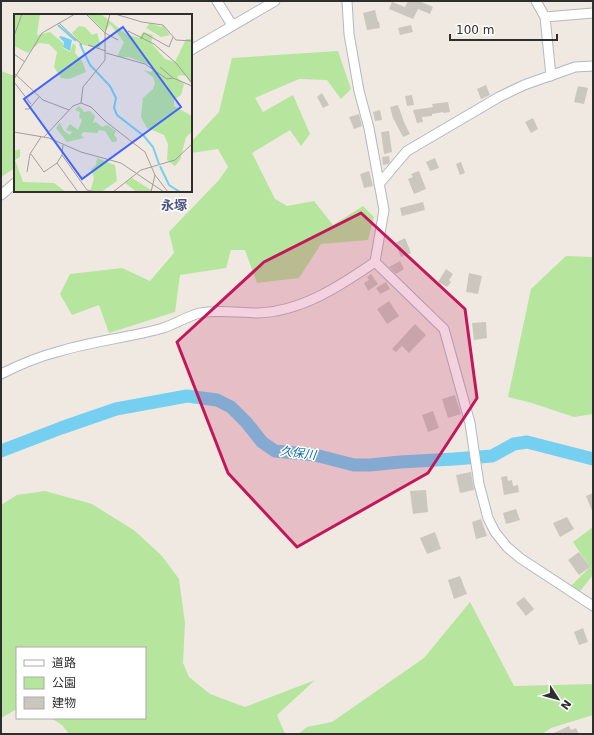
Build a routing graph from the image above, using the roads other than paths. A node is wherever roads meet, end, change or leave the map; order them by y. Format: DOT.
graph roads {
  1 [pos="217,1"];
  2 [pos="275,1"];
  3 [pos="347,1"];
  4 [pos="536,1"];
  5 [pos="593,13"];
  6 [pos="545,17"];
  7 [pos="232,25"];
  8 [pos="192,49"];
  9 [pos="593,66"];
  10 [pos="551,76"];
  11 [pos="14,184"];
  12 [pos="379,184"];
  13 [pos="1,195"];
  14 [pos="375,262"];
  15 [pos="1,374"];
  16 [pos="593,606"];
  1 -- 7 [label="street"];
  2 -- 7 [label="street"];
  3 -- 12 [label="street"];
  4 -- 6 [label="street"];
  5 -- 6 [label="street"];
  6 -- 10 [label="street"];
  7 -- 8 [label="street"];
  9 -- 10 [label="street"];
  10 -- 12 [label="street"];
  11 -- 13 [label="street"];
  12 -- 14 [label="street"];
  14 -- 15 [label="street"];
  14 -- 16 [label="street"];
}
